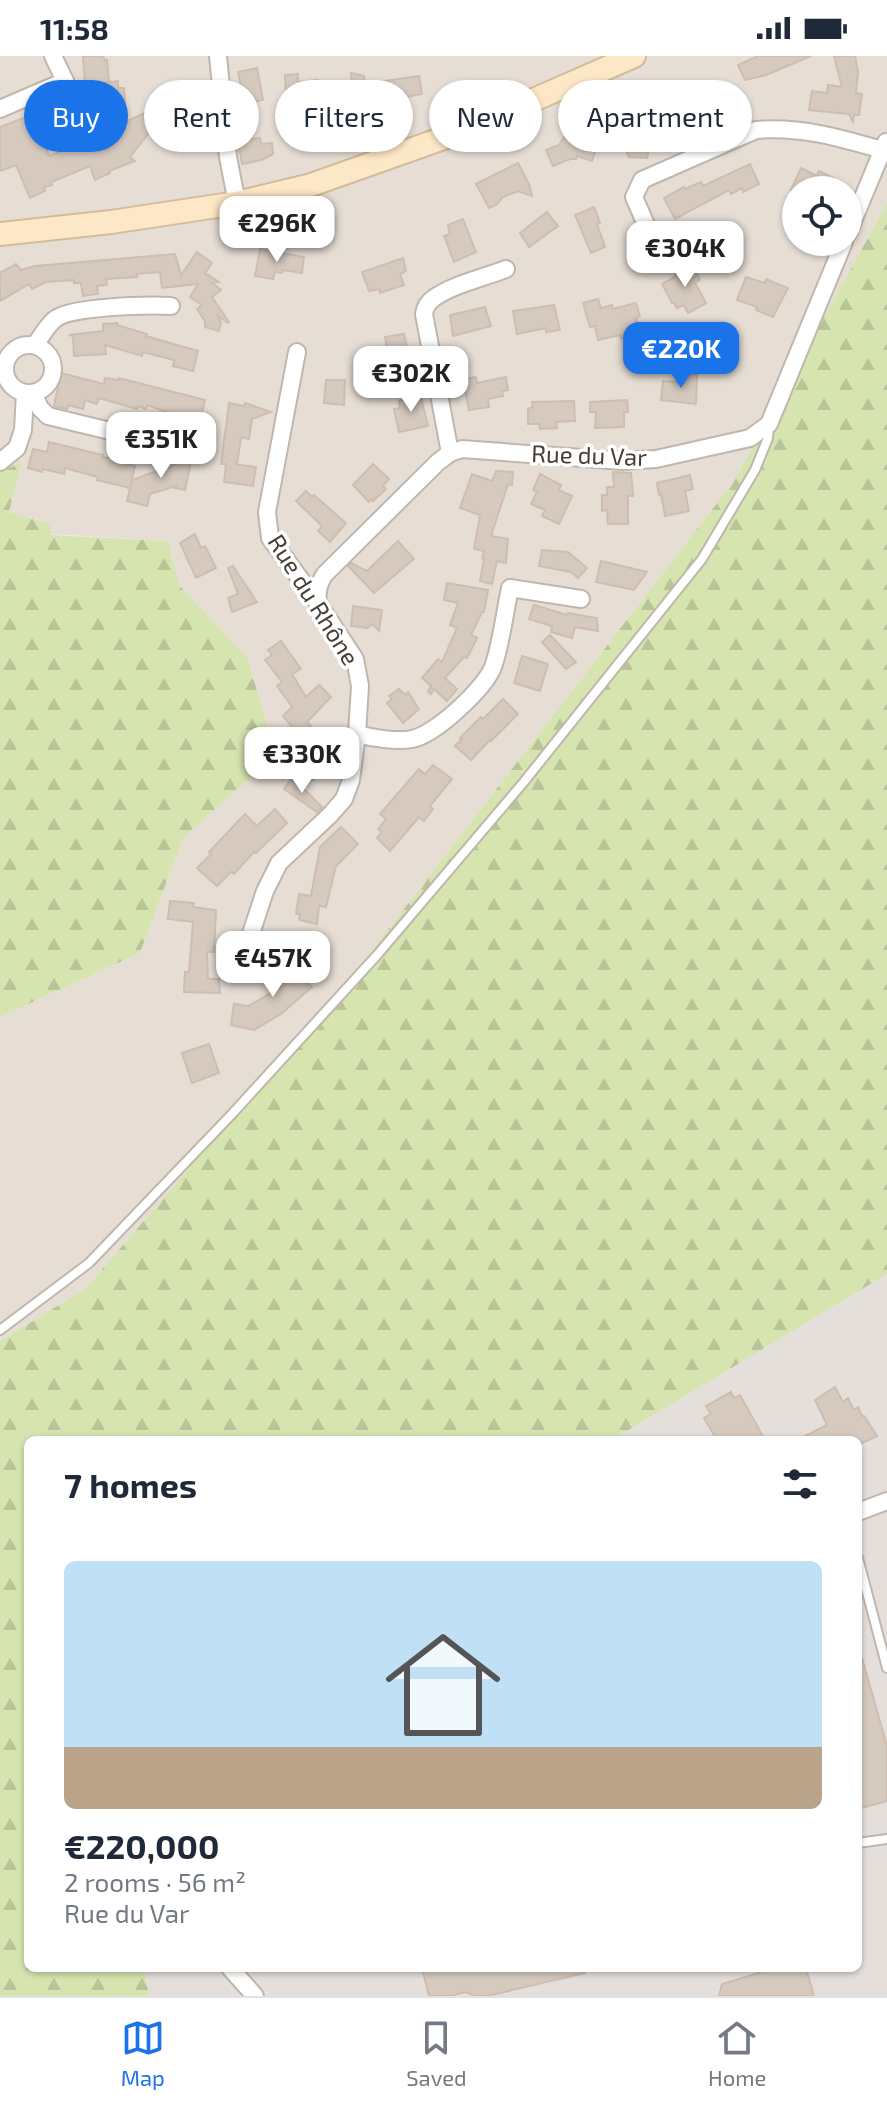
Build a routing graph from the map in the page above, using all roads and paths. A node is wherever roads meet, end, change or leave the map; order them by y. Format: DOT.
graph roads {
  1 [pos="53,56"];
  2 [pos="218,56"];
  3 [pos="620,56"];
  4 [pos="634,56"];
  5 [pos="585,78"];
  6 [pos="65,80"];
  7 [pos="24,99"];
  8 [pos="0,109"];
  9 [pos="885,145"];
  10 [pos="862,200"];
  11 [pos="237,203"];
  12 [pos="0,234"];
  13 [pos="838,256"];
  14 [pos="660,257"];
  15 [pos="506,269"];
  16 [pos="171,306"];
  17 [pos="35,345"];
  18 [pos="297,352"];
  19 [pos="2,371"];
  20 [pos="29,393"];
  21 [pos="769,424"];
  22 [pos="160,443"];
  23 [pos="450,453"];
  24 [pos="0,462"];
  25 [pos="293,570"];
  26 [pos="325,574"];
  27 [pos="581,599"];
  28 [pos="318,603"];
  29 [pos="357,734"];
  30 [pos="243,958"];
  31 [pos="0,1330"];
  32 [pos="887,1501"];
  33 [pos="862,1510"];
  34 [pos="862,1573"];
  35 [pos="887,1668"];
  36 [pos="887,1839"];
  37 [pos="862,1842"];
  38 [pos="234,1972"];
  39 [pos="255,1996"];
  1 -- 6 [label="street"];
  2 -- 11 [label="street"];
  3 -- 5 [label="lane"];
  4 -- 5 [label="main road"];
  5 -- 11 [label="main road"];
  7 -- 8 [label="street"];
  9 -- 10 [label="street"];
  9 -- 14 [label="street"];
  11 -- 12 [label="main road"];
  13 -- 21 [label="street"];
  15 -- 23 [label="street"];
  16 -- 17 [label="street"];
  17 -- 19 [label="street"];
  17 -- 20 [label="street"];
  18 -- 25 [label="street, Rue du Rhône"];
  19 -- 20 [label="street"];
  20 -- 22 [label="street"];
  20 -- 24 [label="street"];
  21 -- 23 [label="street, Rue du Var"];
  21 -- 31 [label="lane"];
  23 -- 26 [label="street"];
  25 -- 26 [label="street"];
  25 -- 28 [label="street, Rue du Rhône"];
  26 -- 28 [label="street"];
  27 -- 29 [label="street"];
  28 -- 29 [label="street, Rue du Rhône"];
  29 -- 30 [label="street, Rue du Rhône"];
  32 -- 33 [label="street"];
  34 -- 35 [label="lane"];
  36 -- 37 [label="lane"];
  38 -- 39 [label="street"];
}
